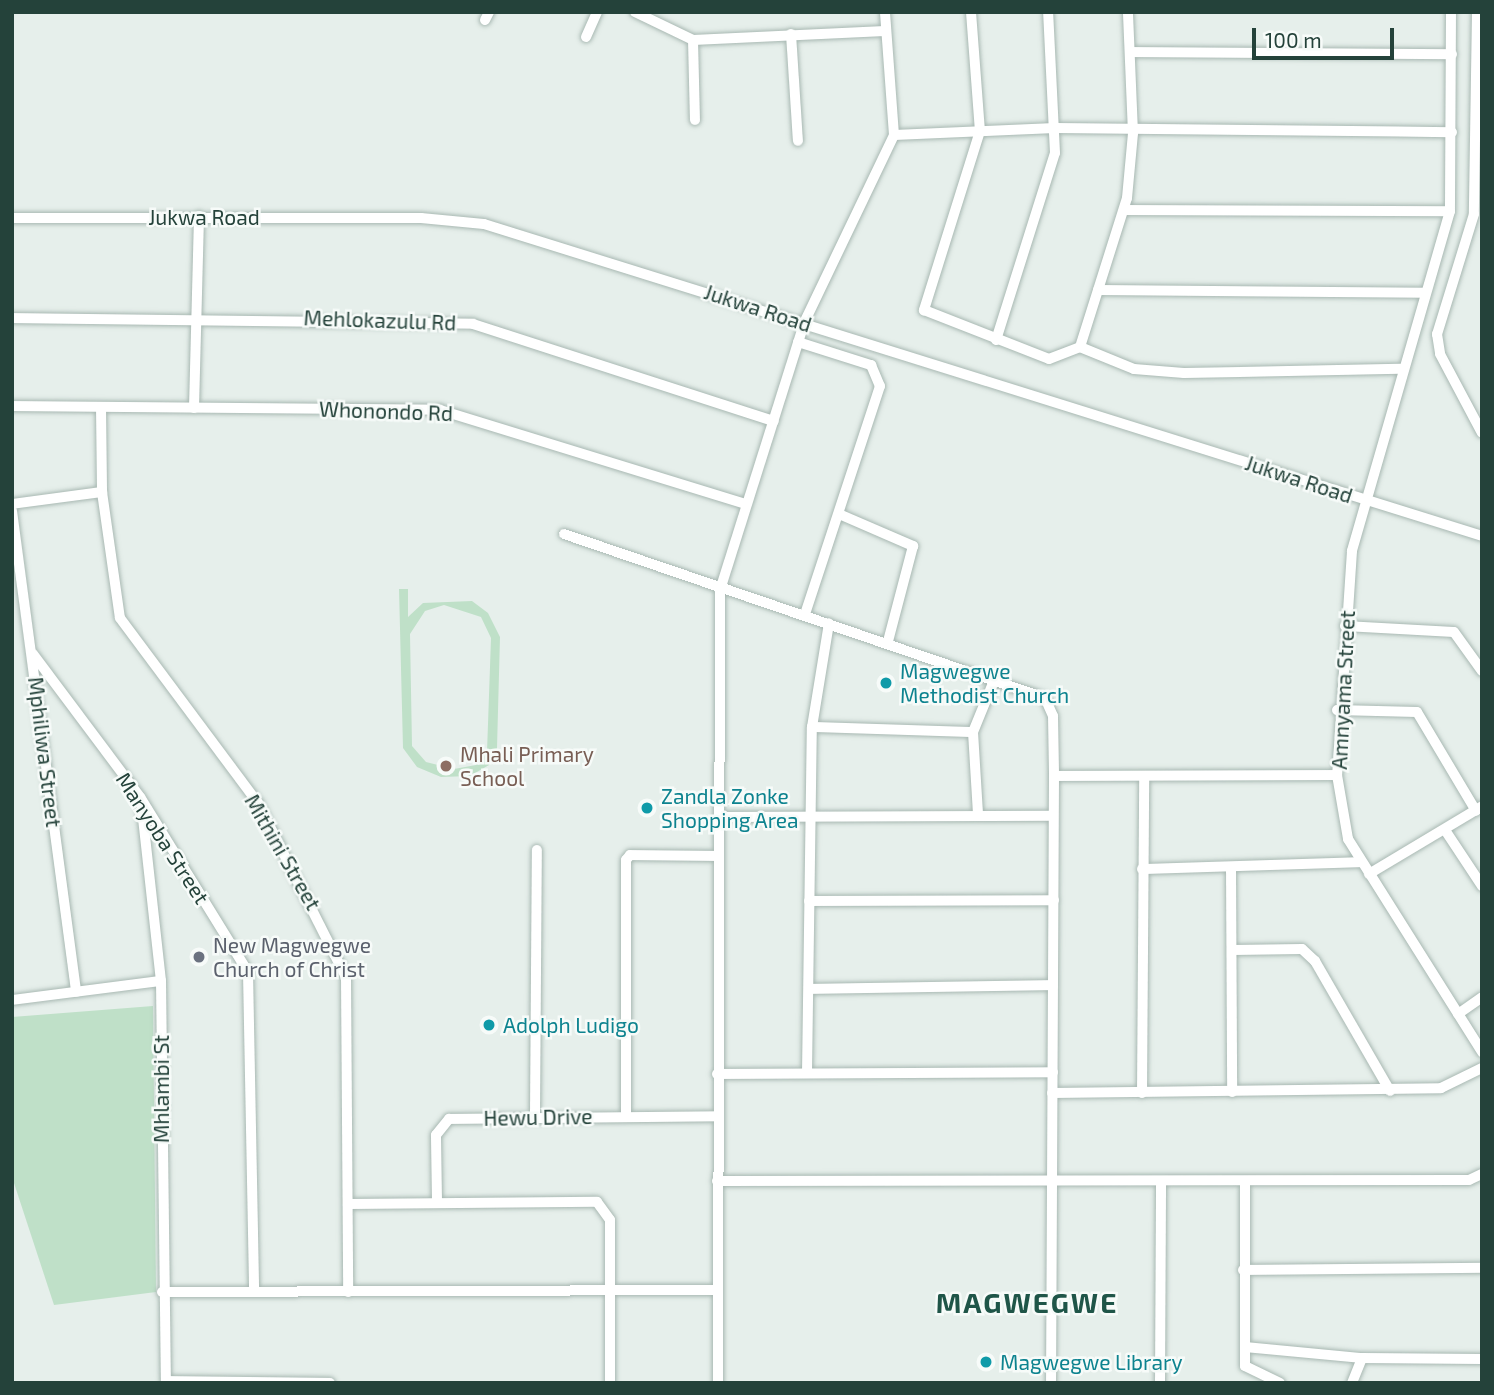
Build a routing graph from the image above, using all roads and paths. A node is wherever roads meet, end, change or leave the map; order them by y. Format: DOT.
graph roads {
  1 [pos="597,12"];
  2 [pos="635,12"];
  3 [pos="885,12"];
  4 [pos="971,12"];
  5 [pos="1048,12"];
  6 [pos="1128,12"];
  7 [pos="1451,12"];
  8 [pos="1477,12"];
  9 [pos="886,31"];
  10 [pos="791,34"];
  11 [pos="586,37"];
  12 [pos="693,40"];
  13 [pos="1479,42"];
  14 [pos="1130,52"];
  15 [pos="1452,54"];
  16 [pos="695,120"];
  17 [pos="1055,128"];
  18 [pos="980,131"];
  19 [pos="1452,132"];
  20 [pos="1133,133"];
  21 [pos="894,135"];
  22 [pos="798,141"];
  23 [pos="1452,170"];
  24 [pos="1477,177"];
  25 [pos="1124,210"];
  26 [pos="1450,211"];
  27 [pos="199,216"];
  28 [pos="12,218"];
  29 [pos="1098,289"];
  30 [pos="1425,293"];
  31 [pos="198,316"];
  32 [pos="12,318"];
  33 [pos="804,323"];
  34 [pos="996,340"];
  35 [pos="798,342"];
  36 [pos="1080,347"];
  37 [pos="1401,369"];
  38 [pos="12,406"];
  39 [pos="101,407"];
  40 [pos="194,408"];
  41 [pos="774,421"];
  42 [pos="1482,433"];
  43 [pos="102,492"];
  44 [pos="1364,500"];
  45 [pos="745,503"];
  46 [pos="12,504"];
  47 [pos="12,511"];
  48 [pos="839,514"];
  49 [pos="564,534"];
  50 [pos="1482,536"];
  51 [pos="720,590"];
  52 [pos="805,614"];
  53 [pos="828,623"];
  54 [pos="1345,626"];
  55 [pos="888,641"];
  56 [pos="33,654"];
  57 [pos="1482,671"];
  58 [pos="995,678"];
  59 [pos="1337,710"];
  60 [pos="812,727"];
  61 [pos="972,732"];
  62 [pos="1338,775"];
  63 [pos="1054,776"];
  64 [pos="1144,778"];
  65 [pos="141,797"];
  66 [pos="1479,809"];
  67 [pos="978,814"];
  68 [pos="1052,816"];
  69 [pos="720,817"];
  70 [pos="809,818"];
  71 [pos="1445,830"];
  72 [pos="537,850"];
  73 [pos="716,856"];
  74 [pos="1360,862"];
  75 [pos="1231,867"];
  76 [pos="1142,869"];
  77 [pos="1369,874"];
  78 [pos="1482,886"];
  79 [pos="1054,900"];
  80 [pos="809,901"];
  81 [pos="1233,950"];
  82 [pos="160,981"];
  83 [pos="1053,985"];
  84 [pos="809,989"];
  85 [pos="76,992"];
  86 [pos="1482,998"];
  87 [pos="12,1000"];
  88 [pos="1458,1013"];
  89 [pos="1482,1052"];
  90 [pos="1482,1068"];
  91 [pos="1053,1072"];
  92 [pos="807,1073"];
  93 [pos="717,1074"];
  94 [pos="1390,1091"];
  95 [pos="1232,1092"];
  96 [pos="1052,1093"];
  97 [pos="1142,1093"];
  98 [pos="535,1115"];
  99 [pos="626,1116"];
  100 [pos="717,1116"];
  101 [pos="1482,1174"];
  102 [pos="1051,1180"];
  103 [pos="717,1181"];
  104 [pos="1161,1181"];
  105 [pos="1245,1181"];
  106 [pos="437,1201"];
  107 [pos="349,1204"];
  108 [pos="1482,1268"];
  109 [pos="1243,1270"];
  110 [pos="718,1290"];
  111 [pos="254,1291"];
  112 [pos="610,1291"];
  113 [pos="162,1292"];
  114 [pos="348,1292"];
  115 [pos="1245,1348"];
  116 [pos="1362,1358"];
  117 [pos="1482,1359"];
  118 [pos="166,1382"];
  119 [pos="330,1383"];
  120 [pos="610,1383"];
  121 [pos="718,1383"];
  122 [pos="1051,1383"];
  123 [pos="1160,1383"];
  124 [pos="1280,1383"];
  125 [pos="1352,1383"];
  1 -- 11 [label="street"];
  2 -- 12 [label="street"];
  3 -- 9 [label="street"];
  4 -- 18 [label="street"];
  5 -- 17 [label="street"];
  6 -- 14 [label="street"];
  7 -- 15 [label="street, Amnyama Street"];
  8 -- 13 [label="street"];
  9 -- 10 [label="street"];
  9 -- 21 [label="street"];
  10 -- 12 [label="street"];
  10 -- 22 [label="street"];
  12 -- 16 [label="street"];
  13 -- 24 [label="street"];
  14 -- 15 [label="street"];
  14 -- 20 [label="street"];
  15 -- 19 [label="street, Amnyama Street"];
  17 -- 18 [label="street"];
  17 -- 20 [label="street"];
  17 -- 34 [label="street"];
  18 -- 21 [label="street"];
  18 -- 34 [label="street"];
  19 -- 20 [label="street"];
  19 -- 23 [label="street, Amnyama Street"];
  20 -- 25 [label="street"];
  21 -- 33 [label="street"];
  23 -- 24 [label="street"];
  23 -- 26 [label="street, Amnyama Street"];
  24 -- 42 [label="street"];
  25 -- 26 [label="street"];
  25 -- 29 [label="street"];
  26 -- 30 [label="street, Amnyama Street"];
  27 -- 28 [label="street, Jukwa Road"];
  27 -- 31 [label="street"];
  27 -- 33 [label="street, Jukwa Road"];
  29 -- 30 [label="street"];
  29 -- 36 [label="street"];
  30 -- 37 [label="street, Amnyama Street"];
  31 -- 32 [label="street, Mehlokazulu Rd"];
  31 -- 40 [label="street"];
  31 -- 41 [label="street, Mehlokazulu Rd"];
  33 -- 35 [label="street"];
  33 -- 44 [label="street, Jukwa Road"];
  34 -- 36 [label="street"];
  35 -- 41 [label="street"];
  35 -- 48 [label="street"];
  36 -- 37 [label="street"];
  37 -- 44 [label="street, Amnyama Street"];
  38 -- 39 [label="street, Whonondo Rd"];
  39 -- 40 [label="street, Whonondo Rd"];
  39 -- 43 [label="street, Mithini Street"];
  40 -- 45 [label="street, Whonondo Rd"];
  41 -- 45 [label="street"];
  43 -- 46 [label="street"];
  43 -- 107 [label="street, Mithini Street"];
  44 -- 50 [label="street, Jukwa Road"];
  44 -- 54 [label="street, Amnyama Street"];
  45 -- 51 [label="street"];
  47 -- 56 [label="street, Mphiliwa Street"];
  48 -- 52 [label="street"];
  48 -- 55 [label="street"];
  49 -- 51 [label="street"];
  51 -- 52 [label="street"];
  51 -- 69 [label="street"];
  52 -- 53 [label="street"];
  53 -- 55 [label="street"];
  53 -- 60 [label="street"];
  54 -- 57 [label="street"];
  54 -- 59 [label="street, Amnyama Street"];
  55 -- 58 [label="street"];
  56 -- 65 [label="street, Manyoba Street"];
  56 -- 85 [label="street, Mphiliwa Street"];
  58 -- 61 [label="street"];
  58 -- 63 [label="street"];
  59 -- 62 [label="street, Amnyama Street"];
  59 -- 66 [label="street"];
  60 -- 61 [label="street"];
  60 -- 70 [label="street"];
  61 -- 67 [label="street"];
  62 -- 64 [label="street"];
  62 -- 74 [label="street, Amnyama Street"];
  63 -- 64 [label="street"];
  63 -- 68 [label="street"];
  64 -- 76 [label="street"];
  65 -- 82 [label="street, Mhlambi St"];
  65 -- 111 [label="street, Manyoba Street"];
  66 -- 71 [label="street"];
  67 -- 68 [label="street"];
  67 -- 70 [label="street"];
  68 -- 79 [label="street"];
  69 -- 70 [label="street"];
  69 -- 73 [label="street"];
  70 -- 80 [label="street"];
  71 -- 77 [label="street"];
  71 -- 78 [label="street"];
  72 -- 98 [label="street"];
  73 -- 93 [label="street"];
  73 -- 99 [label="street"];
  74 -- 75 [label="street"];
  74 -- 77 [label="street, Amnyama Street"];
  75 -- 76 [label="street"];
  75 -- 81 [label="street"];
  76 -- 97 [label="street"];
  77 -- 88 [label="street, Amnyama Street"];
  79 -- 80 [label="street"];
  79 -- 83 [label="street"];
  80 -- 84 [label="street"];
  81 -- 94 [label="street"];
  81 -- 95 [label="street"];
  82 -- 85 [label="street"];
  82 -- 113 [label="street, Mhlambi St"];
  83 -- 84 [label="street"];
  83 -- 91 [label="street"];
  84 -- 92 [label="street"];
  85 -- 87 [label="street"];
  86 -- 88 [label="street"];
  88 -- 89 [label="street, Amnyama Street"];
  90 -- 94 [label="street"];
  91 -- 92 [label="street"];
  91 -- 96 [label="street"];
  92 -- 93 [label="street"];
  93 -- 100 [label="street"];
  94 -- 95 [label="street"];
  95 -- 97 [label="street"];
  96 -- 97 [label="street"];
  96 -- 102 [label="street"];
  98 -- 99 [label="street, Hewu Drive"];
  98 -- 106 [label="street, Hewu Drive"];
  99 -- 100 [label="street, Hewu Drive"];
  100 -- 103 [label="street"];
  101 -- 105 [label="street"];
  102 -- 103 [label="street"];
  102 -- 104 [label="street"];
  102 -- 122 [label="street"];
  103 -- 110 [label="street"];
  104 -- 105 [label="street"];
  104 -- 123 [label="street"];
  105 -- 109 [label="street"];
  106 -- 107 [label="street"];
  106 -- 112 [label="street"];
  107 -- 114 [label="street, Mithini Street"];
  108 -- 109 [label="street"];
  109 -- 115 [label="street"];
  110 -- 112 [label="street"];
  110 -- 121 [label="street"];
  111 -- 113 [label="street"];
  111 -- 114 [label="street"];
  112 -- 114 [label="street"];
  112 -- 120 [label="street"];
  113 -- 118 [label="street, Mhlambi St"];
  115 -- 116 [label="street"];
  115 -- 124 [label="street"];
  116 -- 117 [label="street"];
  116 -- 125 [label="street"];
  118 -- 119 [label="street"];
}
